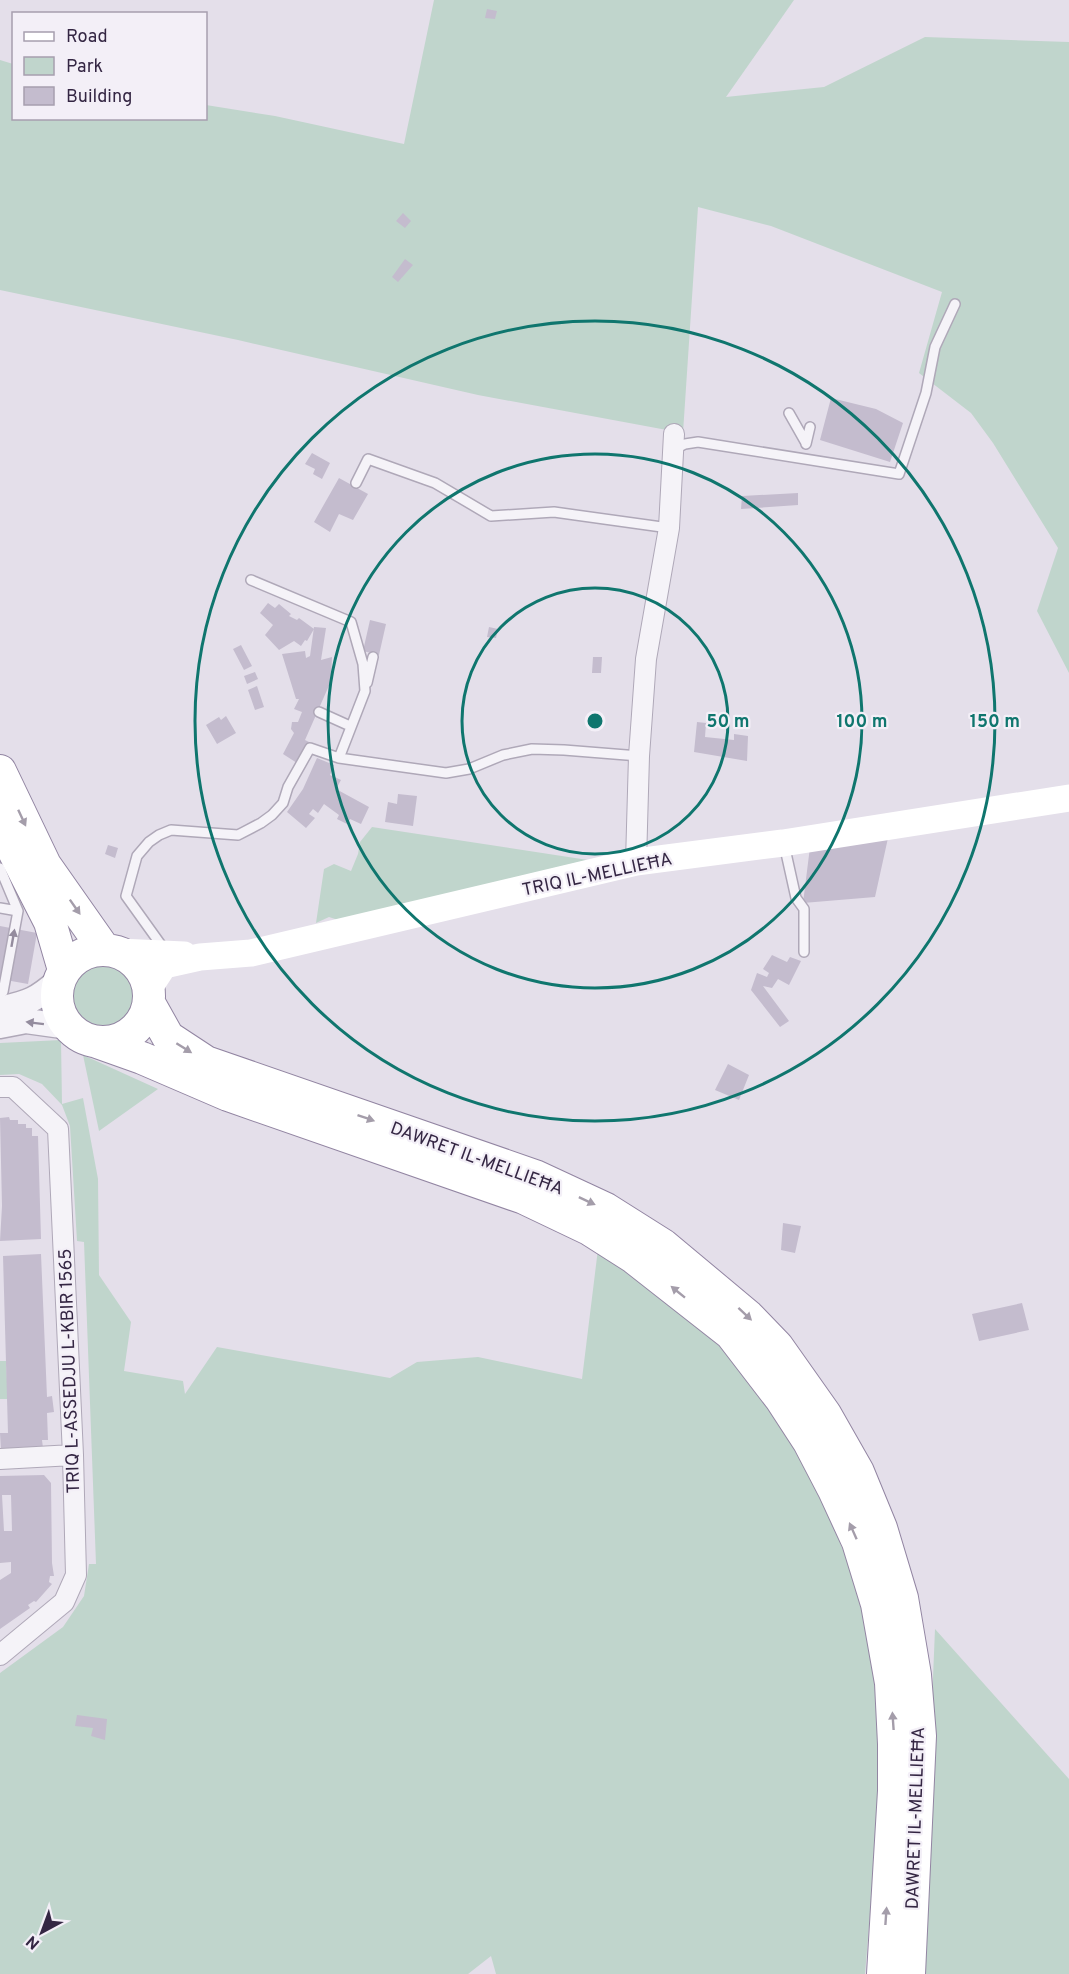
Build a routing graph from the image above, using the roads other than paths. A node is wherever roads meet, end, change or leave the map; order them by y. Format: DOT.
graph roads {
  1 [pos="955,304"];
  2 [pos="789,413"];
  3 [pos="810,427"];
  4 [pos="673,443"];
  5 [pos="806,443"];
  6 [pos="802,458"];
  7 [pos="356,483"];
  8 [pos="669,528"];
  9 [pos="251,580"];
  10 [pos="373,657"];
  11 [pos="365,691"];
  12 [pos="319,712"];
  13 [pos="350,726"];
  14 [pos="639,756"];
  15 [pos="339,758"];
  16 [pos="0,771"];
  17 [pos="1069,798"];
  18 [pos="0,825"];
  19 [pos="783,843"];
  20 [pos="636,862"];
  21 [pos="0,868"];
  22 [pos="0,908"];
  23 [pos="18,910"];
  24 [pos="112,951"];
  25 [pos="804,952"];
  26 [pos="167,954"];
  27 [pos="200,957"];
  28 [pos="62,975"];
  29 [pos="0,993"];
  30 [pos="149,995"];
  31 [pos="0,1009"];
  32 [pos="0,1026"];
  33 [pos="69,1027"];
  34 [pos="97,1042"];
  35 [pos="0,1087"];
  36 [pos="73,1455"];
  37 [pos="0,1459"];
  38 [pos="0,1655"];
  39 [pos="883,1974"];
  40 [pos="909,1974"];
  1 -- 6 [label="lane"];
  2 -- 5 [label="lane"];
  3 -- 5 [label="lane"];
  4 -- 6 [label="lane"];
  4 -- 8 [label="street"];
  5 -- 6 [label="lane"];
  7 -- 8 [label="lane"];
  8 -- 14 [label="street"];
  9 -- 11 [label="lane"];
  10 -- 11 [label="lane"];
  11 -- 13 [label="lane"];
  12 -- 13 [label="lane"];
  13 -- 15 [label="lane"];
  14 -- 15 [label="lane"];
  14 -- 20 [label="street"];
  15 -- 26 [label="lane"];
  16 -- 24 [label="highway, one-way"];
  17 -- 19 [label="main road, TRIQ IL-MELLIEĦA"];
  18 -- 28 [label="highway"];
  19 -- 20 [label="main road, TRIQ IL-MELLIEĦA"];
  19 -- 25 [label="lane"];
  20 -- 27 [label="main road, TRIQ IL-MELLIEĦA"];
  21 -- 23 [label="lane"];
  22 -- 23 [label="lane"];
  29 -- 23 [label="lane, one-way"];
  24 -- 26 [label="main road, TRIQ IL-MELLIEĦA"];
  24 -- 28 [label="highway"];
  24 -- 30 [label="highway"];
  26 -- 27 [label="main road, TRIQ IL-MELLIEĦA"];
  27 -- 30 [label="main road, TRIQ IL-MELLIEĦA"];
  28 -- 31 [label="street"];
  28 -- 33 [label="highway"];
  30 -- 34 [label="highway"];
  30 -- 40 [label="highway, DAWRET IL-MELLIEĦA, one-way"];
  33 -- 32 [label="street, one-way"];
  33 -- 34 [label="highway"];
  39 -- 34 [label="highway, DAWRET IL-MELLIEĦA, one-way"];
  35 -- 36 [label="street, TRIQ L-ASSEDJU L-KBIR 1565"];
  36 -- 37 [label="street"];
  36 -- 38 [label="street, TRIQ L-ASSEDJU L-KBIR 1565"];
}
